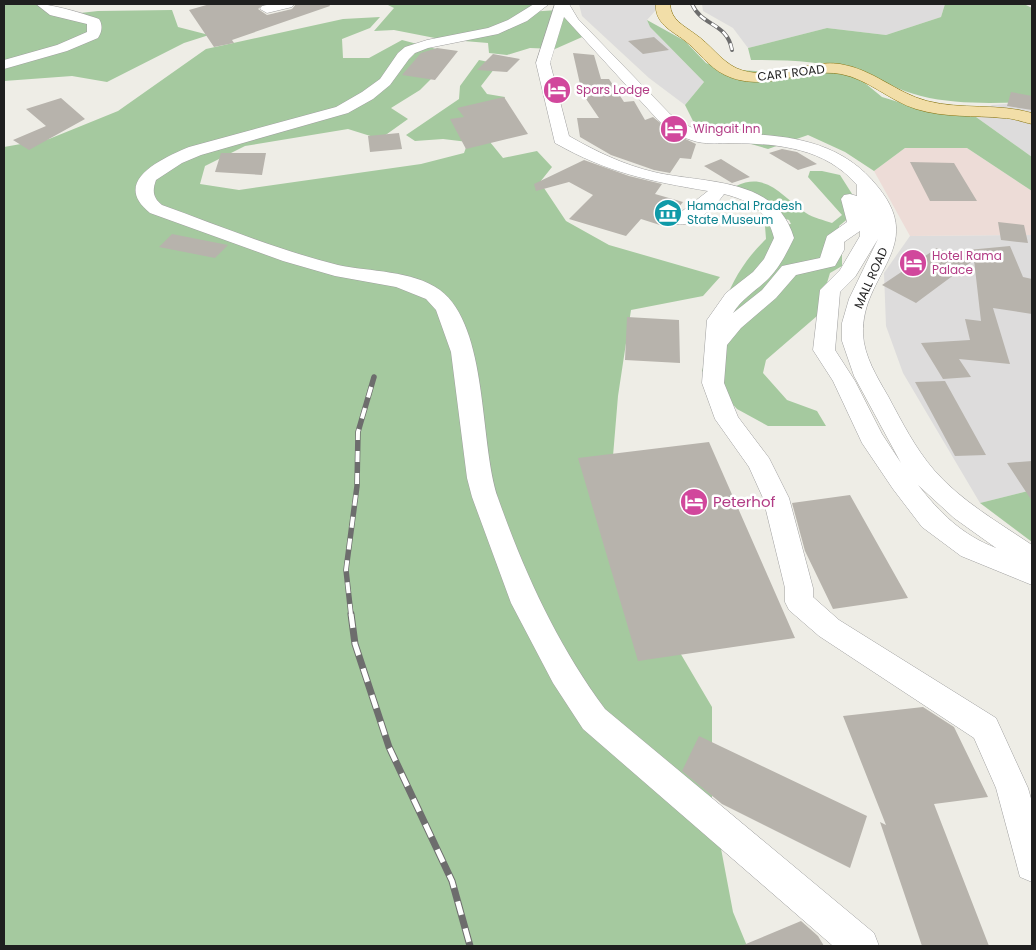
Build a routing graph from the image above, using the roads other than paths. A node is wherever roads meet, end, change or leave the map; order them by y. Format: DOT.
graph roads {
  1 [pos="43,4"];
  2 [pos="287,4"];
  3 [pos="542,4"];
  4 [pos="562,4"];
  5 [pos="663,4"];
  6 [pos="267,9"];
  7 [pos="4,65"];
  8 [pos="1032,120"];
  9 [pos="857,175"];
  10 [pos="719,189"];
  11 [pos="683,220"];
  12 [pos="714,346"];
  13 [pos="1032,559"];
  14 [pos="1032,574"];
  15 [pos="1032,865"];
  16 [pos="861,946"];
  1 -- 7 [label="street"];
  2 -- 6 [label="street"];
  3 -- 16 [label="street"];
  4 -- 9 [label="street, MALL ROAD"];
  4 -- 10 [label="street"];
  5 -- 8 [label="main road, CART ROAD"];
  9 -- 12 [label="street"];
  9 -- 13 [label="street, MALL ROAD"];
  9 -- 14 [label="street"];
  10 -- 11 [label="street"];
  10 -- 12 [label="street"];
  12 -- 15 [label="street"];
}
